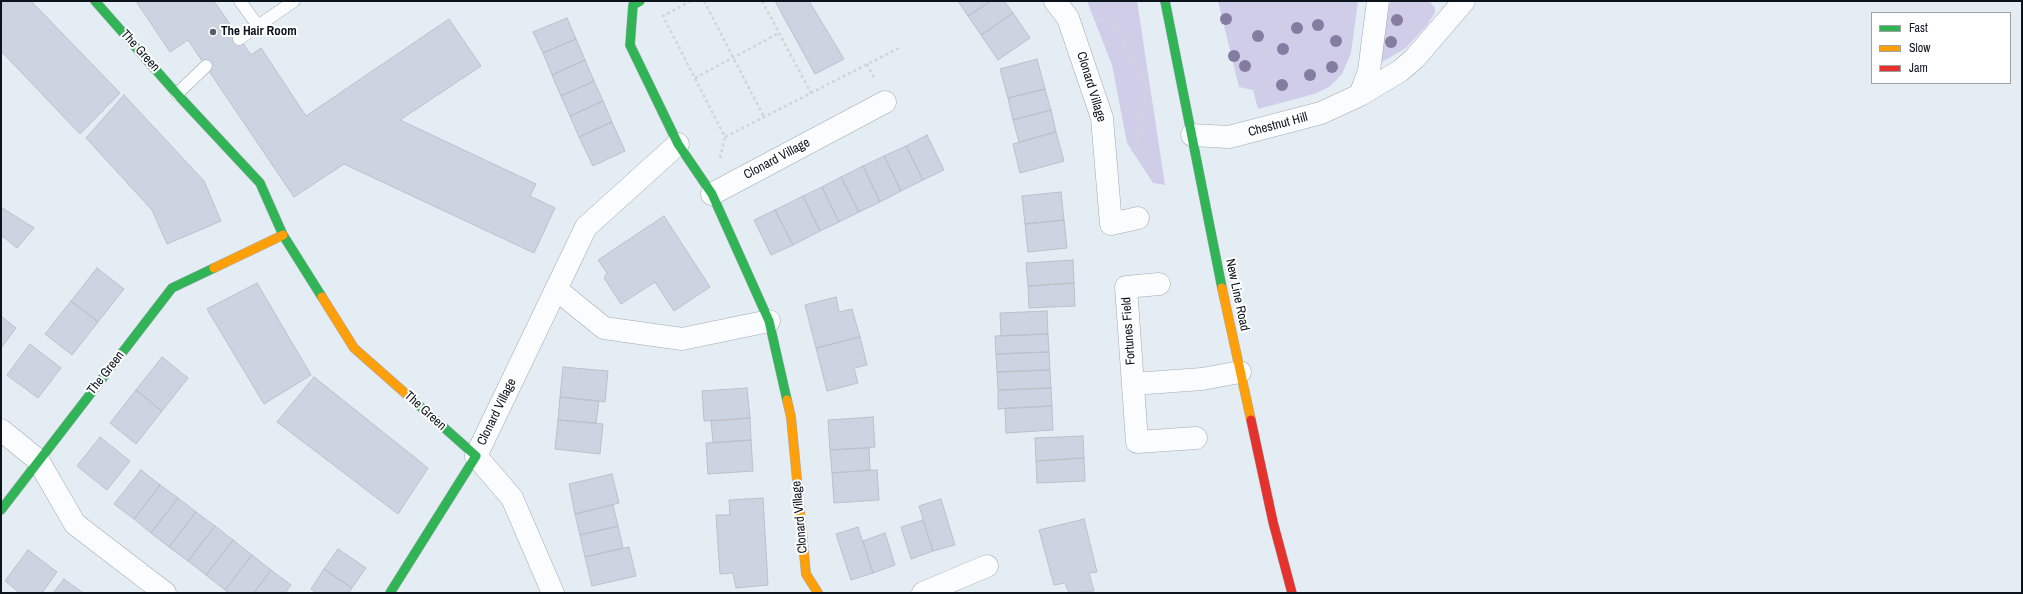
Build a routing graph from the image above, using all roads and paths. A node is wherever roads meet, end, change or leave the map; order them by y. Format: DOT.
graph roads {
  1 [pos="95,1"];
  2 [pos="240,1"];
  3 [pos="294,1"];
  4 [pos="640,1"];
  5 [pos="691,1"];
  6 [pos="704,1"];
  7 [pos="762,1"];
  8 [pos="1055,1"];
  9 [pos="1165,1"];
  10 [pos="1378,1"];
  11 [pos="1464,1"];
  12 [pos="258,26"];
  13 [pos="1072,30"];
  14 [pos="779,32"];
  15 [pos="239,39"];
  16 [pos="901,47"];
  17 [pos="733,58"];
  18 [pos="206,66"];
  19 [pos="695,78"];
  20 [pos="811,93"];
  21 [pos="177,94"];
  22 [pos="1360,95"];
  23 [pos="885,102"];
  24 [pos="764,117"];
  25 [pos="1192,135"];
  26 [pos="678,144"];
  27 [pos="1106,159"];
  28 [pos="712,194"];
  29 [pos="1138,218"];
  30 [pos="283,235"];
  31 [pos="1159,284"];
  32 [pos="556,289"];
  33 [pos="769,321"];
  34 [pos="1240,372"];
  35 [pos="1133,384"];
  36 [pos="1,430"];
  37 [pos="1196,438"];
  38 [pos="476,456"];
  39 [pos="38,460"];
  40 [pos="1,510"];
  41 [pos="987,566"];
  42 [pos="165,593"];
  43 [pos="390,593"];
  44 [pos="553,593"];
  45 [pos="818,593"];
  46 [pos="923,593"];
  47 [pos="1292,593"];
  1 -- 21 [label="street, The Green"];
  2 -- 12 [label="lane"];
  3 -- 12 [label="lane"];
  4 -- 26 [label="street, Clonard Village"];
  5 -- 19 [label="path"];
  6 -- 17 [label="path"];
  7 -- 14 [label="path"];
  8 -- 13 [label="street, Clonard Village"];
  9 -- 25 [label="street, New Line Road"];
  10 -- 22 [label="street"];
  11 -- 22 [label="street, Chestnut Hill"];
  12 -- 15 [label="lane"];
  13 -- 27 [label="street, Clonard Village"];
  13 -- 27 [label="path"];
  14 -- 17 [label="path"];
  14 -- 20 [label="path"];
  16 -- 20 [label="path"];
  17 -- 19 [label="path"];
  17 -- 24 [label="path"];
  18 -- 21 [label="lane"];
  19 -- 24 [label="path"];
  20 -- 24 [label="path"];
  21 -- 30 [label="street, The Green"];
  22 -- 25 [label="street, Chestnut Hill"];
  23 -- 28 [label="street, Clonard Village"];
  25 -- 34 [label="street, New Line Road"];
  26 -- 28 [label="street, Clonard Village"];
  26 -- 32 [label="street, Clonard Village"];
  27 -- 29 [label="street, Clonard Village"];
  28 -- 33 [label="street, Clonard Village"];
  30 -- 38 [label="street, The Green"];
  30 -- 39 [label="street, The Green"];
  31 -- 35 [label="street, Fortunes Field"];
  32 -- 33 [label="street"];
  32 -- 38 [label="street, Clonard Village"];
  33 -- 45 [label="street, Clonard Village"];
  34 -- 35 [label="street, Fortunes Field"];
  34 -- 47 [label="street, New Line Road"];
  35 -- 37 [label="street, Fortunes Field"];
  36 -- 39 [label="street"];
  38 -- 43 [label="street"];
  38 -- 44 [label="street, Clonard Village"];
  39 -- 40 [label="street, The Green"];
  39 -- 42 [label="street"];
  41 -- 46 [label="street"];
}
